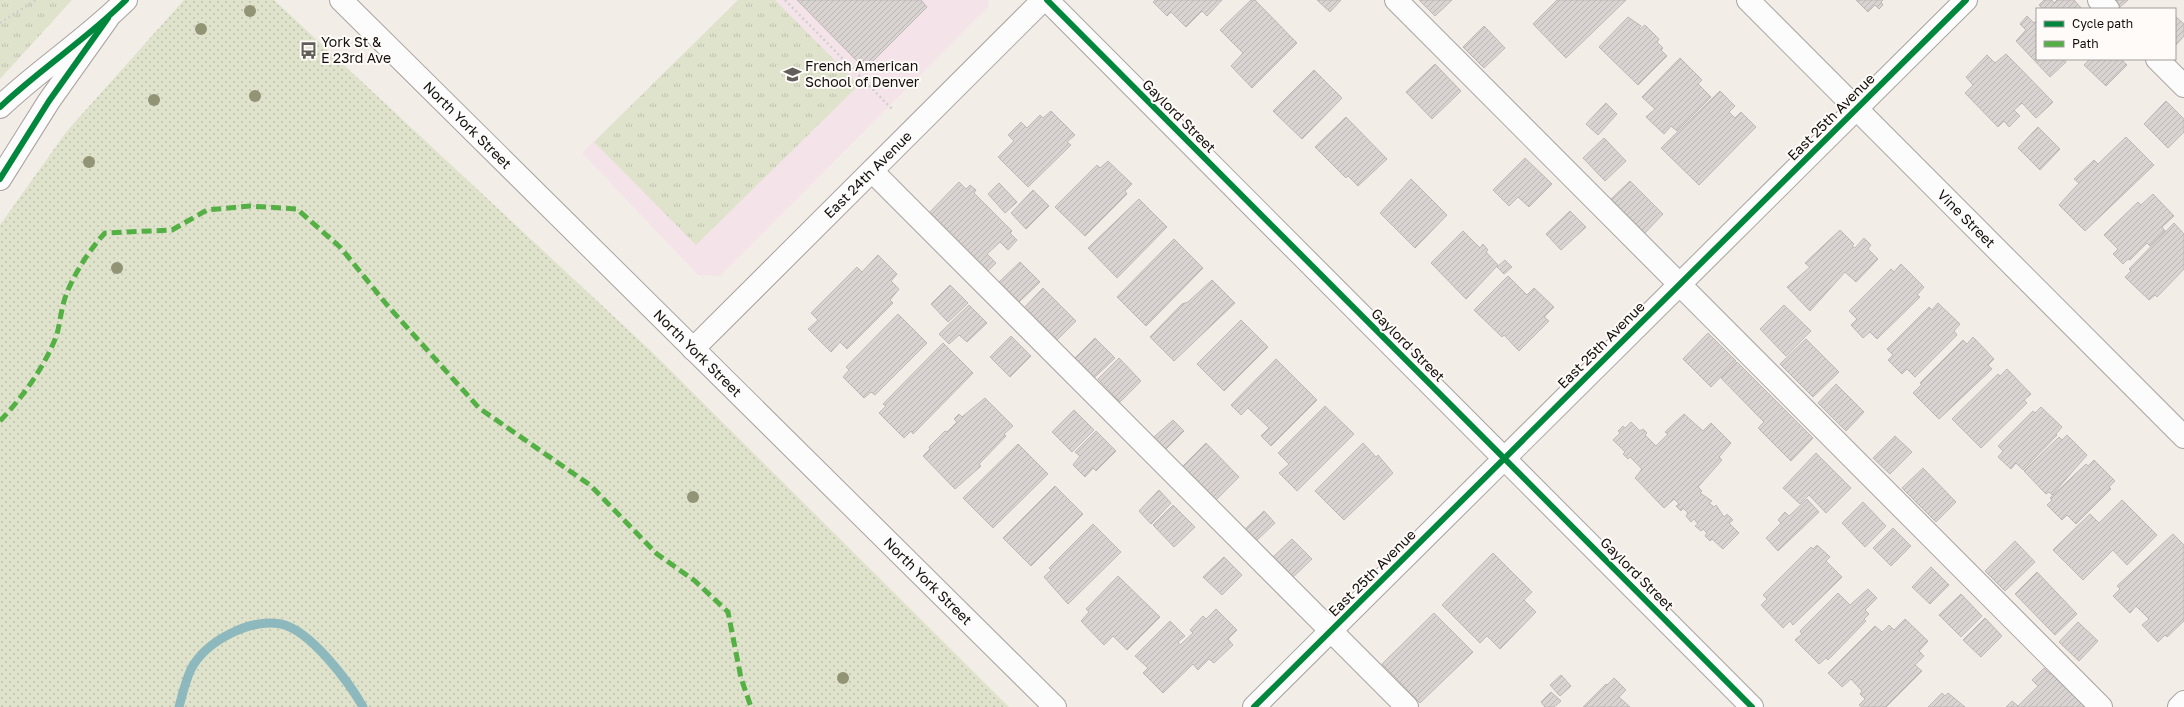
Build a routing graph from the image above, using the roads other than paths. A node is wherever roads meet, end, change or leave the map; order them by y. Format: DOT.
graph roads {
  1 [pos="126,0"];
  2 [pos="341,0"];
  3 [pos="1043,0"];
  4 [pos="1047,0"];
  5 [pos="1396,0"];
  6 [pos="1748,0"];
  7 [pos="1966,0"];
  8 [pos="2099,0"];
  9 [pos="2107,8"];
  10 [pos="108,18"];
  11 [pos="2158,60"];
  12 [pos="2184,86"];
  13 [pos="0,107"];
  14 [pos="1856,108"];
  15 [pos="872,171"];
  16 [pos="0,179"];
  17 [pos="1680,284"];
  18 [pos="693,350"];
  19 [pos="2184,437"];
  20 [pos="1504,458"];
  21 [pos="1331,631"];
  22 [pos="2184,702"];
  23 [pos="1055,707"];
  24 [pos="1254,707"];
  25 [pos="1407,707"];
  26 [pos="1752,707"];
  27 [pos="2101,707"];
  28 [pos="2179,707"];
  1 -- 10 [label="street"];
  2 -- 18 [label="street, North York Street"];
  3 -- 15 [label="street, East 24th Avenue"];
  4 -- 20 [label="street, Gaylord Street"];
  5 -- 17 [label="street"];
  6 -- 14 [label="street, Vine Street"];
  7 -- 14 [label="street, East 25th Avenue"];
  8 -- 9 [label="street"];
  10 -- 13 [label="street"];
  10 -- 16 [label="street"];
  11 -- 12 [label="street"];
  14 -- 17 [label="street, East 25th Avenue"];
  14 -- 19 [label="street, Vine Street"];
  15 -- 18 [label="street, East 24th Avenue"];
  15 -- 21 [label="street"];
  17 -- 20 [label="street, East 25th Avenue"];
  17 -- 27 [label="street"];
  18 -- 23 [label="street, North York Street"];
  20 -- 21 [label="street, East 25th Avenue"];
  20 -- 26 [label="street, Gaylord Street"];
  21 -- 24 [label="street, East 25th Avenue"];
  21 -- 25 [label="street"];
  22 -- 28 [label="street"];
}
